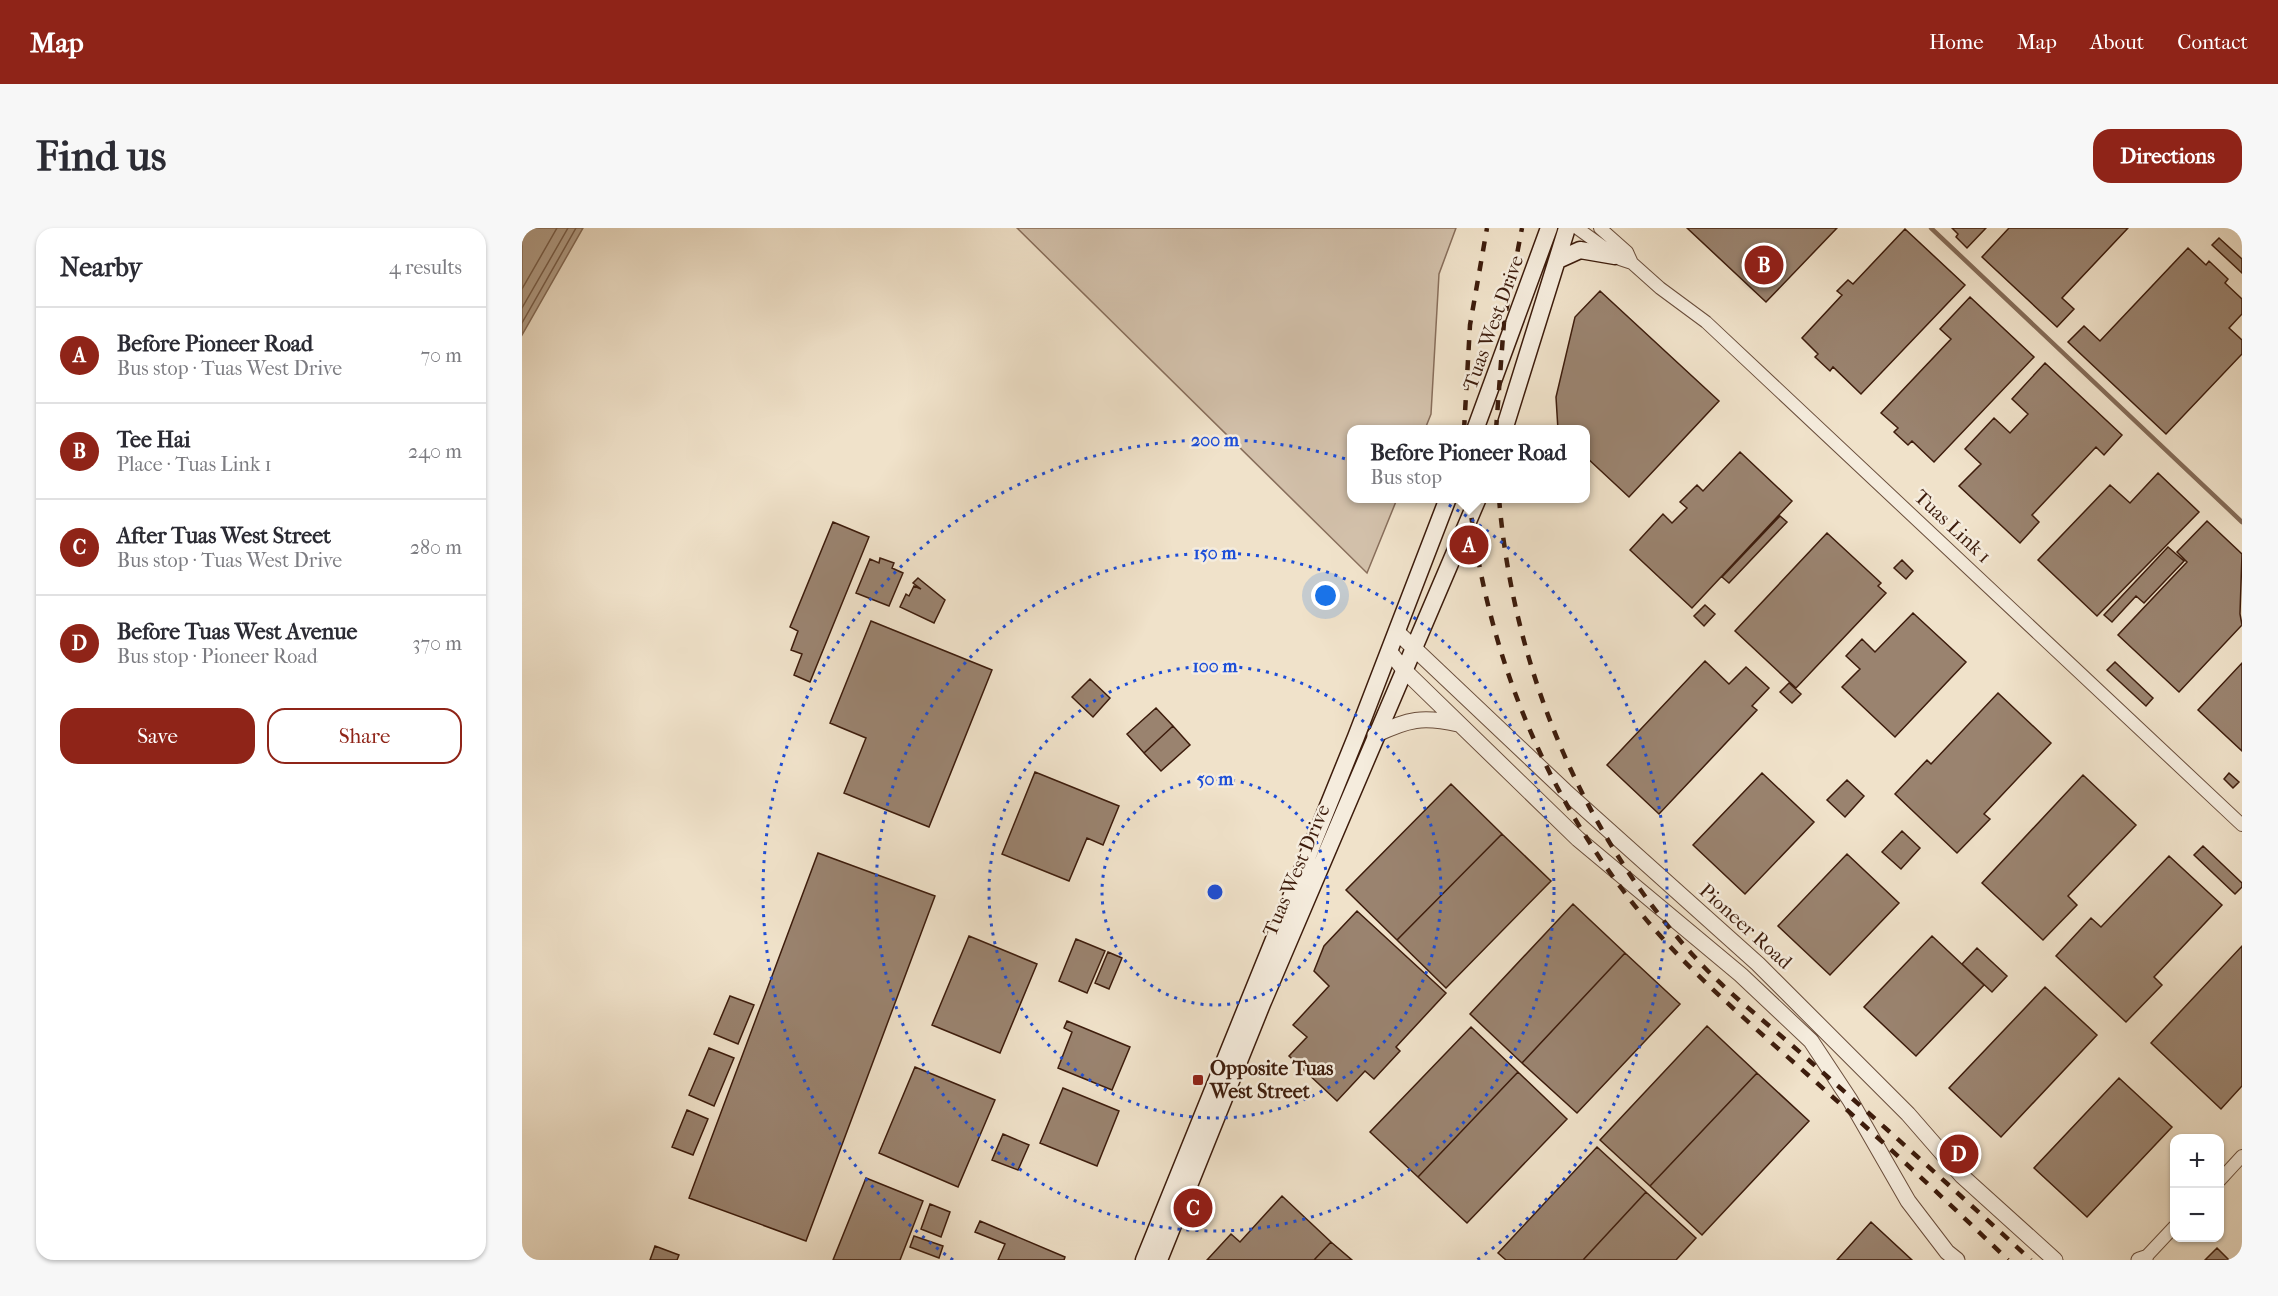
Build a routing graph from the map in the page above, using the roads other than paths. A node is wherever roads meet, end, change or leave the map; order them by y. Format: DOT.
graph roads {
  1 [pos="1549,228"];
  2 [pos="1567,228"];
  3 [pos="1577,228"];
  4 [pos="1600,228"];
  5 [pos="1615,256"];
  6 [pos="1558,260"];
  7 [pos="1632,263"];
  8 [pos="1476,425"];
  9 [pos="1505,425"];
  10 [pos="1446,503"];
  11 [pos="1476,503"];
  12 [pos="1397,632"];
  13 [pos="1414,648"];
  14 [pos="1390,652"];
  15 [pos="1404,670"];
  16 [pos="1458,724"];
  17 [pos="1375,735"];
  18 [pos="2242,825"];
  19 [pos="1230,1065"];
  20 [pos="2242,1156"];
  21 [pos="2224,1176"];
  22 [pos="2170,1232"];
  23 [pos="2143,1259"];
  24 [pos="1144,1260"];
  25 [pos="1159,1260"];
  26 [pos="1957,1260"];
  27 [pos="2055,1260"];
  1 -- 8 [label="main road, Tuas West Drive"];
  2 -- 6 [label="main road, Tuas West Drive"];
  3 -- 5 [label="street, Tuas Link 1"];
  4 -- 7 [label="street, Tuas Link 1"];
  5 -- 6 [label="main road"];
  5 -- 7 [label="street, Tuas Link 1"];
  6 -- 9 [label="main road, Tuas West Drive"];
  7 -- 18 [label="street, Tuas Link 1"];
  10 -- 12 [label="main road, Tuas West Drive"];
  11 -- 13 [label="main road, Tuas West Drive"];
  12 -- 13 [label="street, Pioneer Road"];
  12 -- 14 [label="main road, Tuas West Drive"];
  13 -- 15 [label="main road, Tuas West Drive"];
  13 -- 27 [label="street, Pioneer Road"];
  14 -- 15 [label="street, Pioneer Road"];
  14 -- 19 [label="main road, Tuas West Drive"];
  15 -- 16 [label="street, Pioneer Road"];
  15 -- 17 [label="main road, Tuas West Drive"];
  16 -- 17 [label="street"];
  16 -- 26 [label="street, Pioneer Road"];
  17 -- 19 [label="main road, Tuas West Drive"];
  19 -- 24 [label="main road, Tuas West Drive"];
  19 -- 25 [label="main road, Tuas West Drive"];
  20 -- 21 [label="street"];
  22 -- 23 [label="street"];
}
